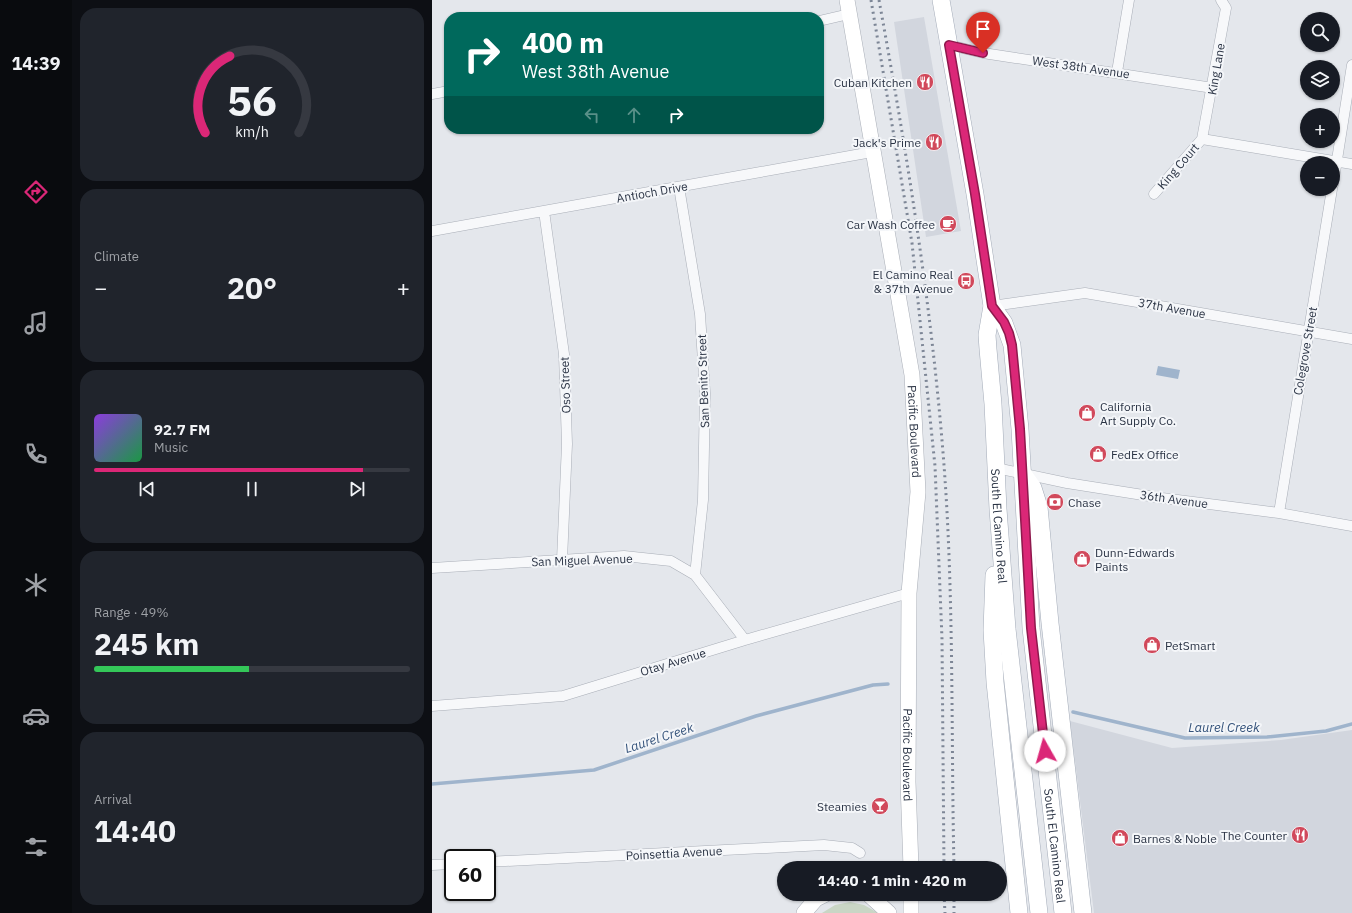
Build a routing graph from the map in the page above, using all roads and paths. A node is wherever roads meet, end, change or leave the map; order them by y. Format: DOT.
graph roads {
  1 [pos="941,0"];
  2 [pos="1129,0"];
  3 [pos="1221,0"];
  4 [pos="848,7"];
  5 [pos="824,19"];
  6 [pos="949,45"];
  7 [pos="1352,64"];
  8 [pos="1117,72"];
  9 [pos="1213,88"];
  10 [pos="444,92"];
  11 [pos="432,94"];
  12 [pos="1202,139"];
  13 [pos="872,152"];
  14 [pos="1302,156"];
  15 [pos="1338,156"];
  16 [pos="1340,162"];
  17 [pos="1352,164"];
  18 [pos="679,187"];
  19 [pos="1154,194"];
  20 [pos="1331,196"];
  21 [pos="544,211"];
  22 [pos="432,231"];
  23 [pos="992,306"];
  24 [pos="1309,333"];
  25 [pos="1352,339"];
  26 [pos="996,468"];
  27 [pos="1022,474"];
  28 [pos="998,509"];
  29 [pos="1279,513"];
  30 [pos="1352,526"];
  31 [pos="562,560"];
  32 [pos="432,568"];
  33 [pos="694,576"];
  34 [pos="909,593"];
  35 [pos="745,640"];
  36 [pos="432,706"];
  37 [pos="860,853"];
  38 [pos="910,861"];
  39 [pos="496,862"];
  40 [pos="444,864"];
  41 [pos="432,865"];
  42 [pos="815,901"];
  43 [pos="876,901"];
  44 [pos="911,901"];
  45 [pos="1019,912"];
  46 [pos="804,913"];
  47 [pos="889,913"];
  48 [pos="911,913"];
  49 [pos="1039,913"];
  50 [pos="1063,913"];
  51 [pos="1083,913"];
  1 -- 6 [label="main road, South El Camino Real"];
  2 -- 8 [label="street"];
  3 -- 9 [label="street, King Lane"];
  4 -- 5 [label="street"];
  4 -- 13 [label="street, Pacific Boulevard"];
  6 -- 8 [label="street, West 38th Avenue"];
  6 -- 23 [label="main road, South El Camino Real"];
  7 -- 15 [label="street"];
  8 -- 9 [label="street, West 38th Avenue"];
  9 -- 12 [label="street, King Lane"];
  10 -- 11 [label="street"];
  12 -- 14 [label="street"];
  12 -- 19 [label="street, King Court"];
  13 -- 18 [label="street, Antioch Drive"];
  13 -- 34 [label="street, Pacific Boulevard"];
  16 -- 17 [label="street"];
  18 -- 21 [label="street, Antioch Drive"];
  18 -- 33 [label="street, San Benito Street"];
  20 -- 24 [label="street, Colegrove Street"];
  21 -- 22 [label="street, Antioch Drive"];
  21 -- 31 [label="street, Oso Street"];
  23 -- 24 [label="street, 37th Avenue"];
  23 -- 26 [label="main road, South El Camino Real"];
  23 -- 27 [label="main road, South El Camino Real"];
  24 -- 25 [label="street, 37th Avenue"];
  24 -- 29 [label="street, Colegrove Street"];
  26 -- 27 [label="street, 36th Avenue"];
  26 -- 28 [label="main road, South El Camino Real"];
  27 -- 29 [label="street, 36th Avenue"];
  27 -- 50 [label="main road, South El Camino Real"];
  27 -- 51 [label="main road"];
  28 -- 45 [label="main road"];
  28 -- 49 [label="main road, South El Camino Real"];
  29 -- 30 [label="street, 36th Avenue"];
  31 -- 32 [label="street, San Miguel Avenue"];
  31 -- 33 [label="street, San Miguel Avenue"];
  33 -- 35 [label="street, San Miguel Avenue"];
  34 -- 35 [label="street, Otay Avenue"];
  34 -- 38 [label="street, Pacific Boulevard"];
  35 -- 36 [label="street, Otay Avenue"];
  37 -- 39 [label="street, Poinsettia Avenue"];
  40 -- 41 [label="street"];
  42 -- 46 [label="street"];
  43 -- 47 [label="street"];
  44 -- 48 [label="street"];
}
